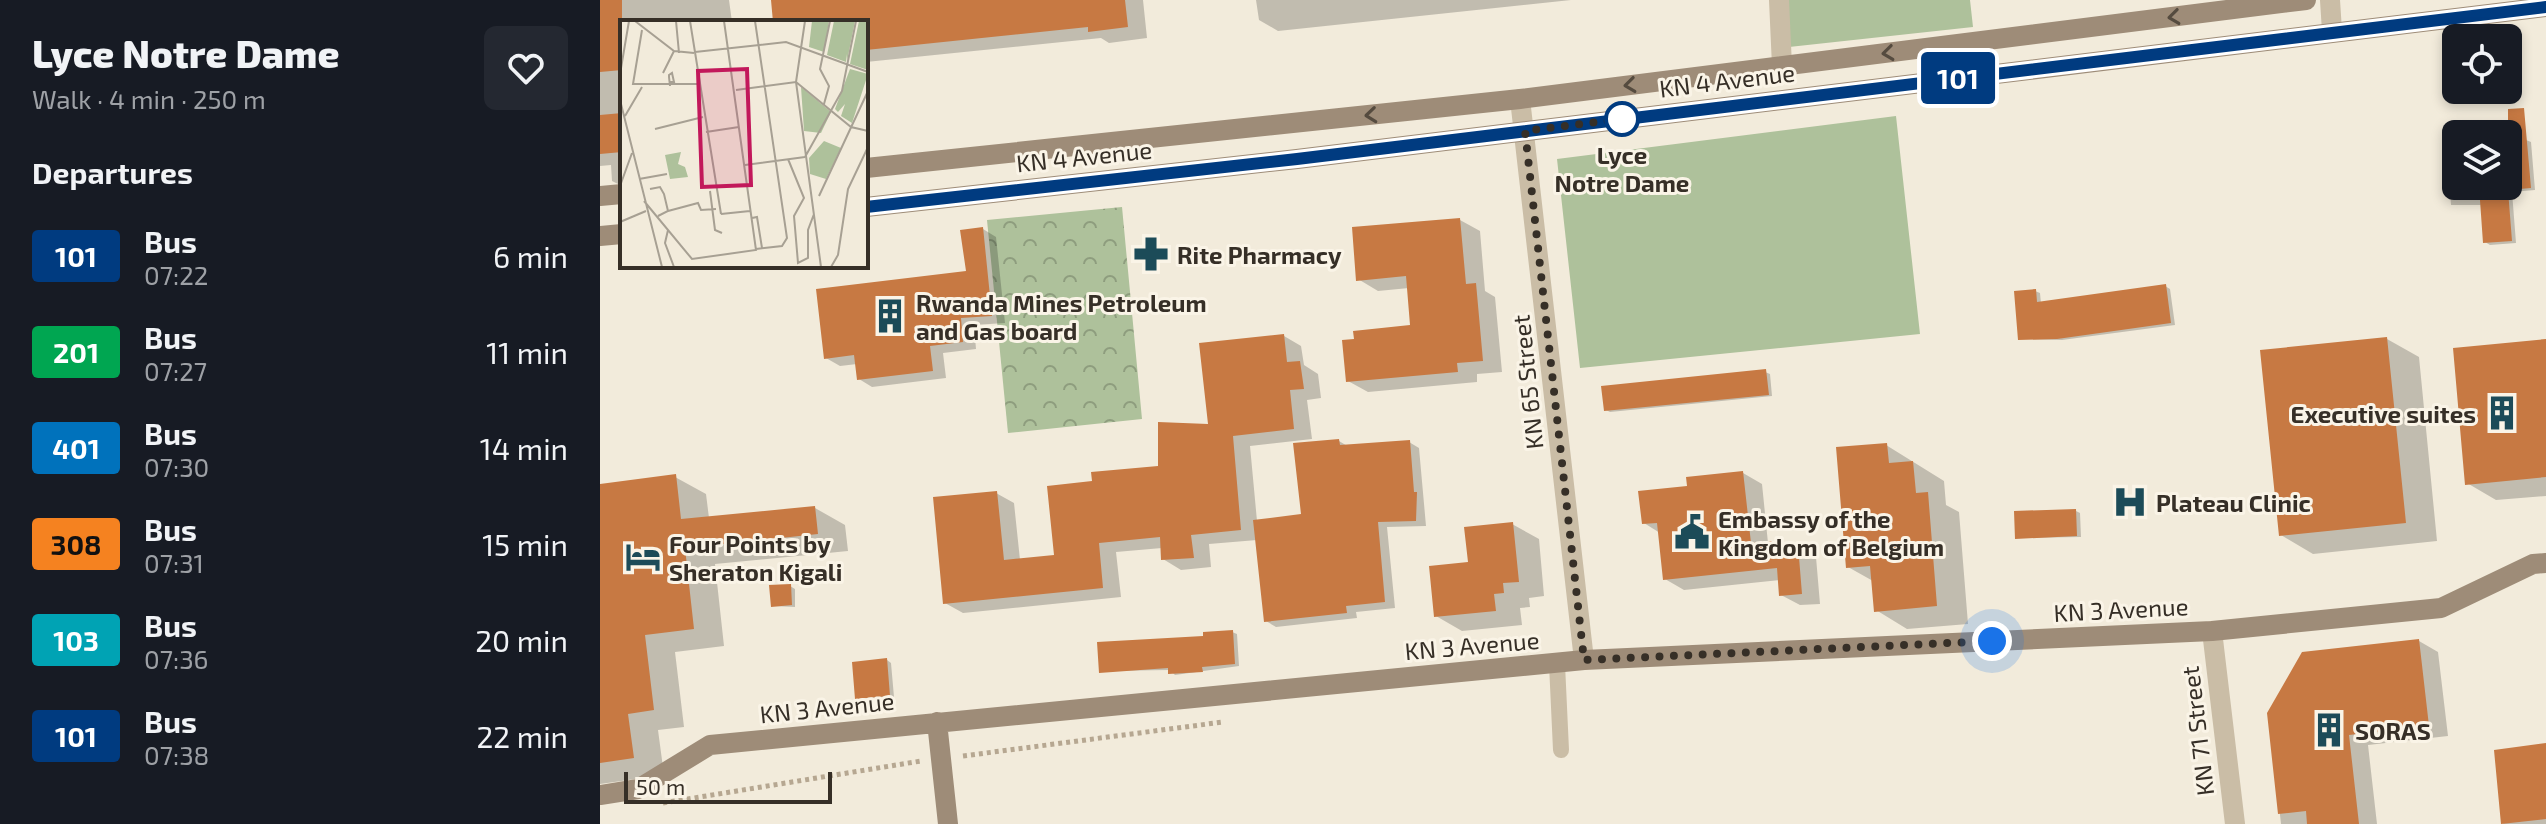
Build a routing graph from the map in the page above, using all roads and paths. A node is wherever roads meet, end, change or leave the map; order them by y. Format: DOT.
graph roads {
  1 [pos="1779,0"];
  2 [pos="2306,0"];
  3 [pos="2330,0"];
  4 [pos="2546,7"];
  5 [pos="2332,31"];
  6 [pos="1782,66"];
  7 [pos="1520,99"];
  8 [pos="1295,123"];
  9 [pos="1525,131"];
  10 [pos="1297,159"];
  11 [pos="868,168"];
  12 [pos="620,194"];
  13 [pos="600,196"];
  14 [pos="868,207"];
  15 [pos="620,234"];
  16 [pos="600,236"];
  17 [pos="2546,563"];
  18 [pos="2212,631"];
  19 [pos="1584,660"];
  20 [pos="1557,664"];
  21 [pos="937,722"];
  22 [pos="1561,750"];
  23 [pos="600,795"];
  24 [pos="948,824"];
  25 [pos="2235,824"];
  1 -- 6 [label="street"];
  2 -- 6 [label="street, KN 4 Avenue, one-way"];
  3 -- 5 [label="street"];
  4 -- 5 [label="street, KN 4 Avenue"];
  5 -- 9 [label="street, KN 4 Avenue"];
  6 -- 7 [label="street, KN 4 Avenue, one-way"];
  7 -- 8 [label="street, KN 4 Avenue, one-way"];
  7 -- 9 [label="street, KN 65 Street"];
  8 -- 10 [label="street"];
  8 -- 11 [label="street, KN 4 Avenue"];
  9 -- 10 [label="street, KN 4 Avenue"];
  9 -- 19 [label="street, KN 65 Street"];
  10 -- 14 [label="street, KN 4 Avenue"];
  12 -- 13 [label="street"];
  15 -- 16 [label="street"];
  17 -- 18 [label="street, KN 3 Avenue"];
  18 -- 19 [label="street, KN 3 Avenue"];
  18 -- 25 [label="street, KN 71 Street"];
  19 -- 20 [label="street, KN 3 Avenue"];
  20 -- 21 [label="street, KN 3 Avenue"];
  20 -- 22 [label="lane"];
  21 -- 23 [label="street, KN 3 Avenue"];
  21 -- 24 [label="street"];
}
